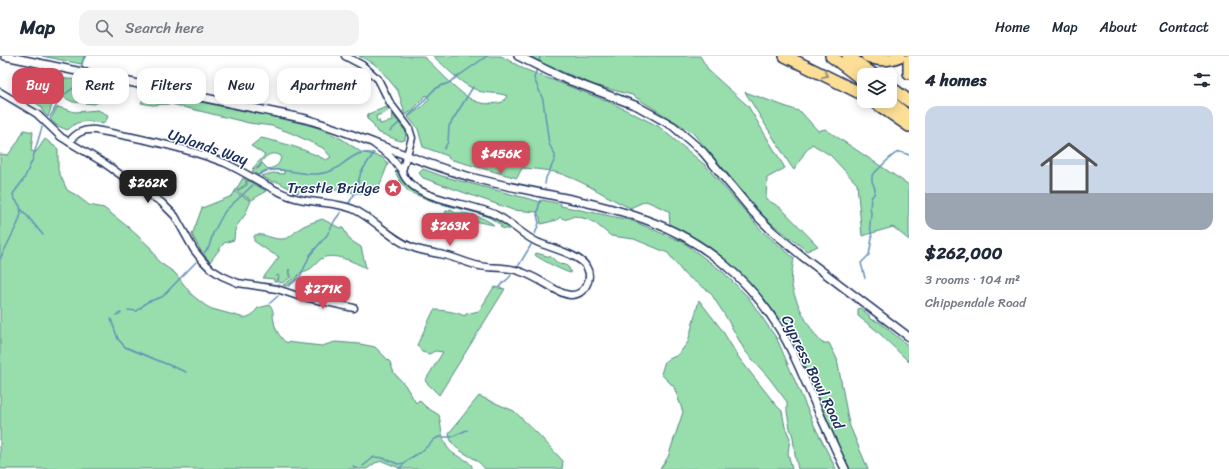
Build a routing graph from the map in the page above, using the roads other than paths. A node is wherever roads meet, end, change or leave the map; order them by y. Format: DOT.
graph roads {
  1 [pos="5,56"];
  2 [pos="345,56"];
  3 [pos="518,56"];
  4 [pos="831,56"];
  5 [pos="848,56"];
  6 [pos="867,56"];
  7 [pos="900,56"];
  8 [pos="786,57"];
  9 [pos="909,60"];
  10 [pos="864,68"];
  11 [pos="909,73"];
  12 [pos="857,76"];
  13 [pos="0,92"];
  14 [pos="857,92"];
  15 [pos="897,92"];
  16 [pos="909,101"];
  17 [pos="897,107"];
  18 [pos="883,108"];
  19 [pos="909,116"];
  20 [pos="909,126"];
  21 [pos="372,141"];
  22 [pos="69,142"];
  23 [pos="407,155"];
  24 [pos="402,171"];
  25 [pos="354,308"];
  26 [pos="909,337"];
  27 [pos="845,469"];
  1 -- 21 [label="street, Cypress Bowl Road"];
  2 -- 23 [label="street"];
  3 -- 26 [label="street"];
  4 -- 12 [label="highway"];
  5 -- 10 [label="highway"];
  6 -- 7 [label="highway"];
  8 -- 14 [label="highway, one-way"];
  9 -- 11 [label="highway"];
  13 -- 22 [label="street"];
  15 -- 16 [label="highway"];
  17 -- 19 [label="highway"];
  18 -- 20 [label="highway"];
  21 -- 23 [label="street, Cypress Bowl Road"];
  21 -- 24 [label="street"];
  22 -- 24 [label="street, Uplands Way"];
  22 -- 25 [label="street"];
  23 -- 24 [label="street"];
  23 -- 27 [label="street, Cypress Bowl Road"];
}
